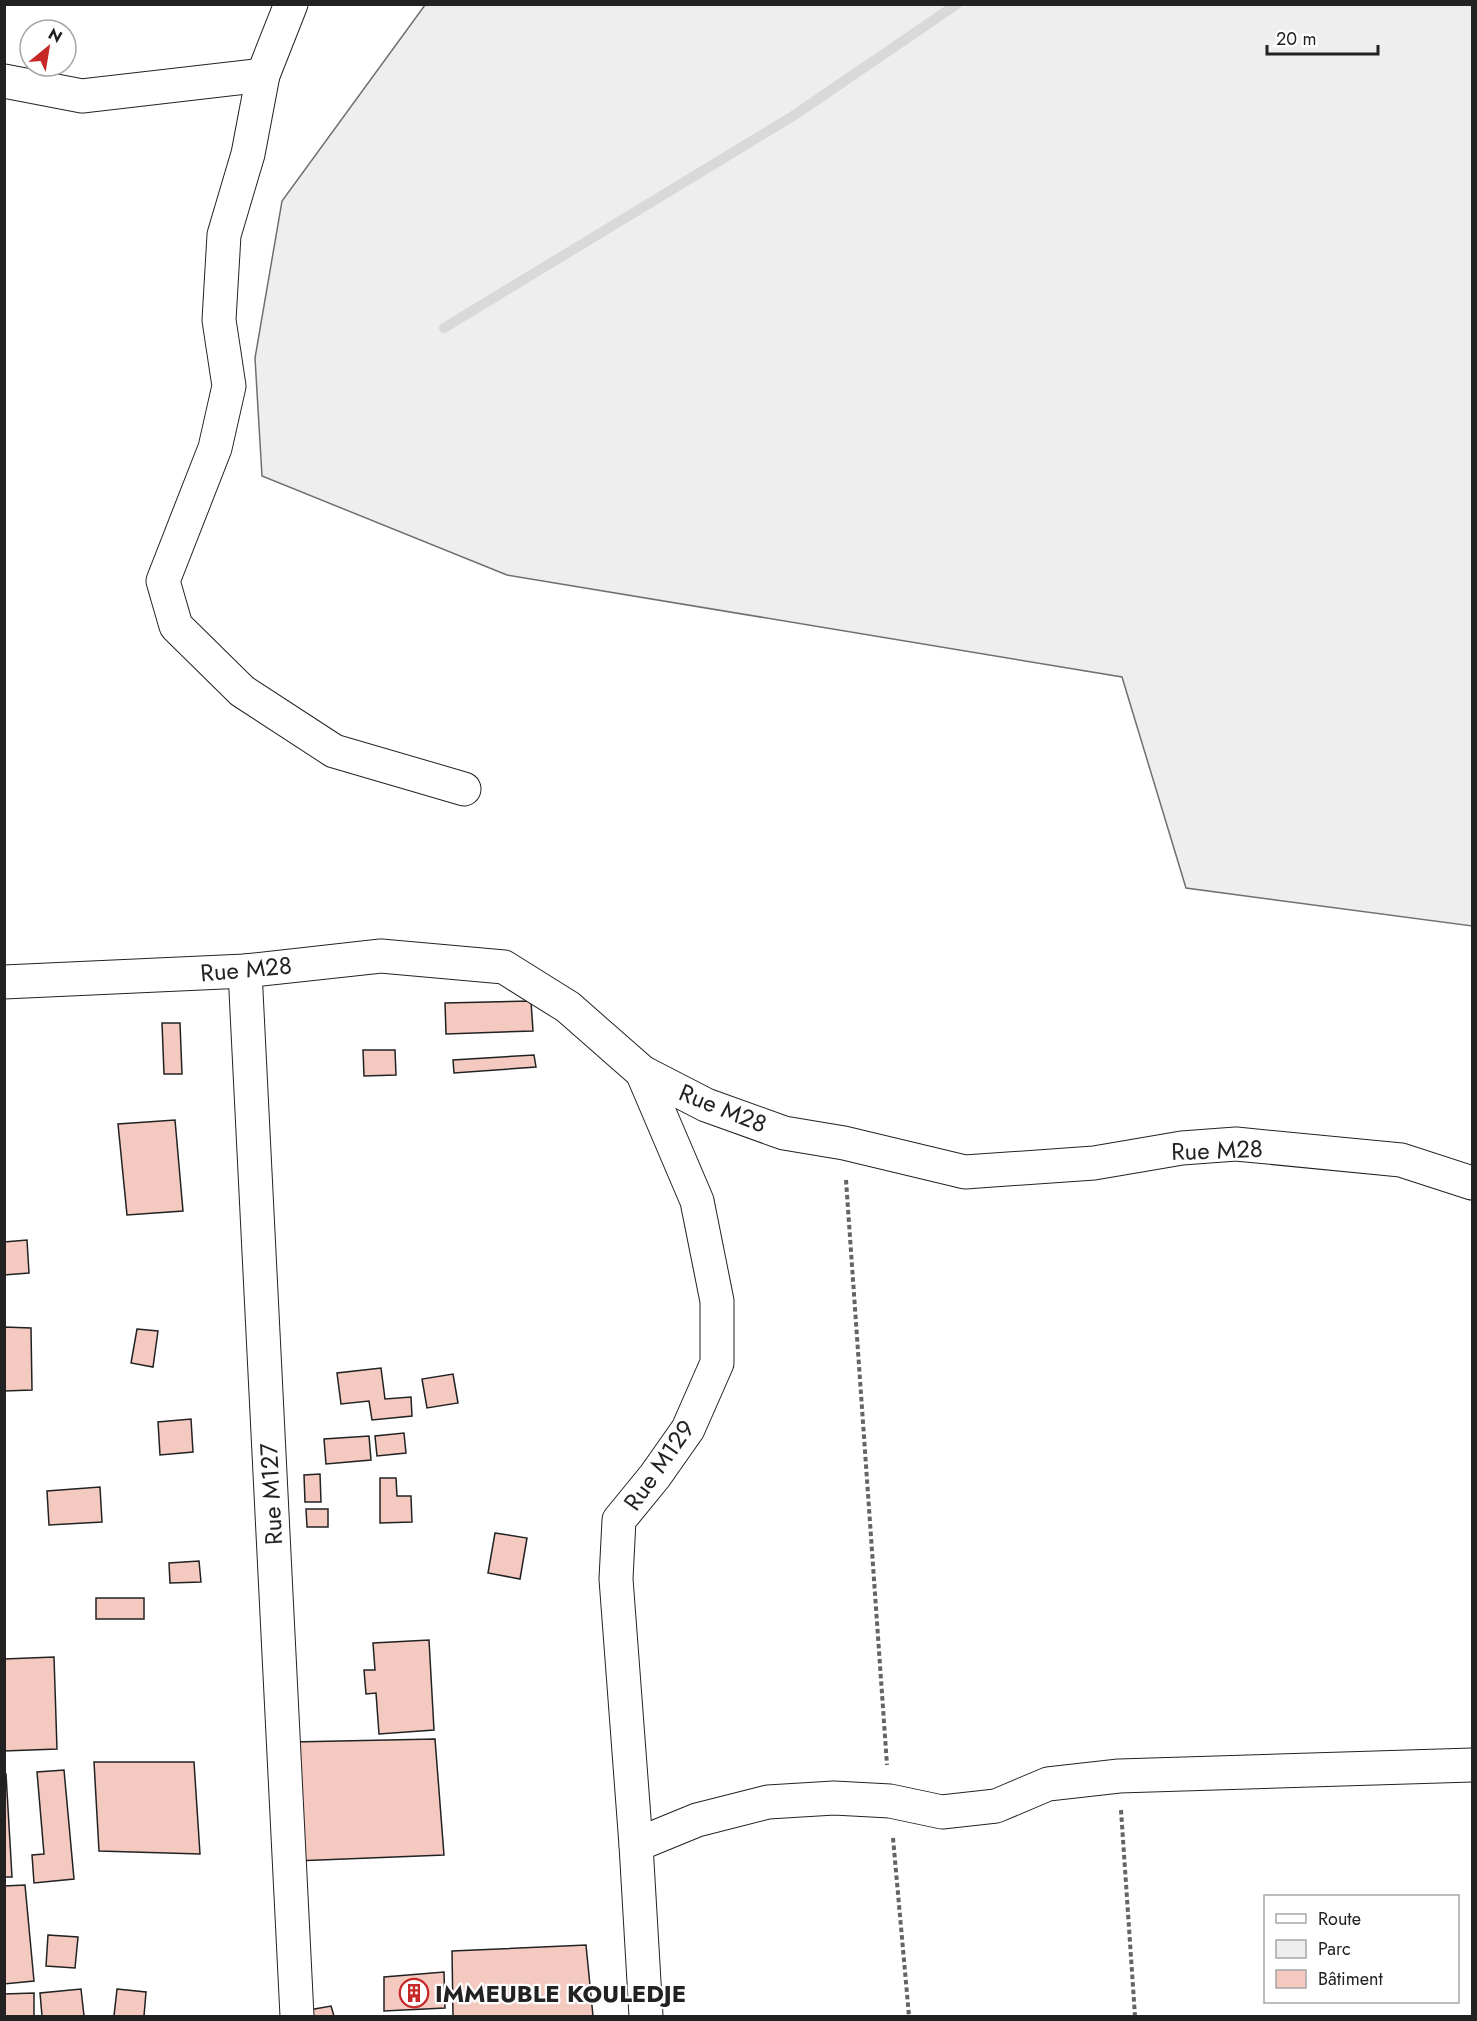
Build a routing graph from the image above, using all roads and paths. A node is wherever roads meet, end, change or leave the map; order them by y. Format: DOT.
graph roads {
  1 [pos="291,4"];
  2 [pos="263,75"];
  3 [pos="4,81"];
  4 [pos="464,789"];
  5 [pos="245,971"];
  6 [pos="4,982"];
  7 [pos="642,1072"];
  8 [pos="844,1143"];
  9 [pos="1473,1183"];
  10 [pos="1473,1765"];
  11 [pos="1119,1776"];
  12 [pos="890,1801"];
  13 [pos="636,1845"];
  14 [pos="297,2016"];
  15 [pos="646,2016"];
  16 [pos="909,2016"];
  17 [pos="1135,2016"];
  1 -- 2 [label="street"];
  2 -- 3 [label="street"];
  2 -- 4 [label="street"];
  5 -- 6 [label="street, Rue M28"];
  5 -- 7 [label="street, Rue M28"];
  5 -- 14 [label="street, Rue M127"];
  7 -- 8 [label="street, Rue M28"];
  7 -- 13 [label="street, Rue M129"];
  8 -- 9 [label="street, Rue M28"];
  8 -- 12 [label="path"];
  10 -- 11 [label="street"];
  11 -- 12 [label="street"];
  11 -- 17 [label="path"];
  12 -- 13 [label="street"];
  12 -- 16 [label="path"];
  13 -- 15 [label="street, Rue M129"];
}
